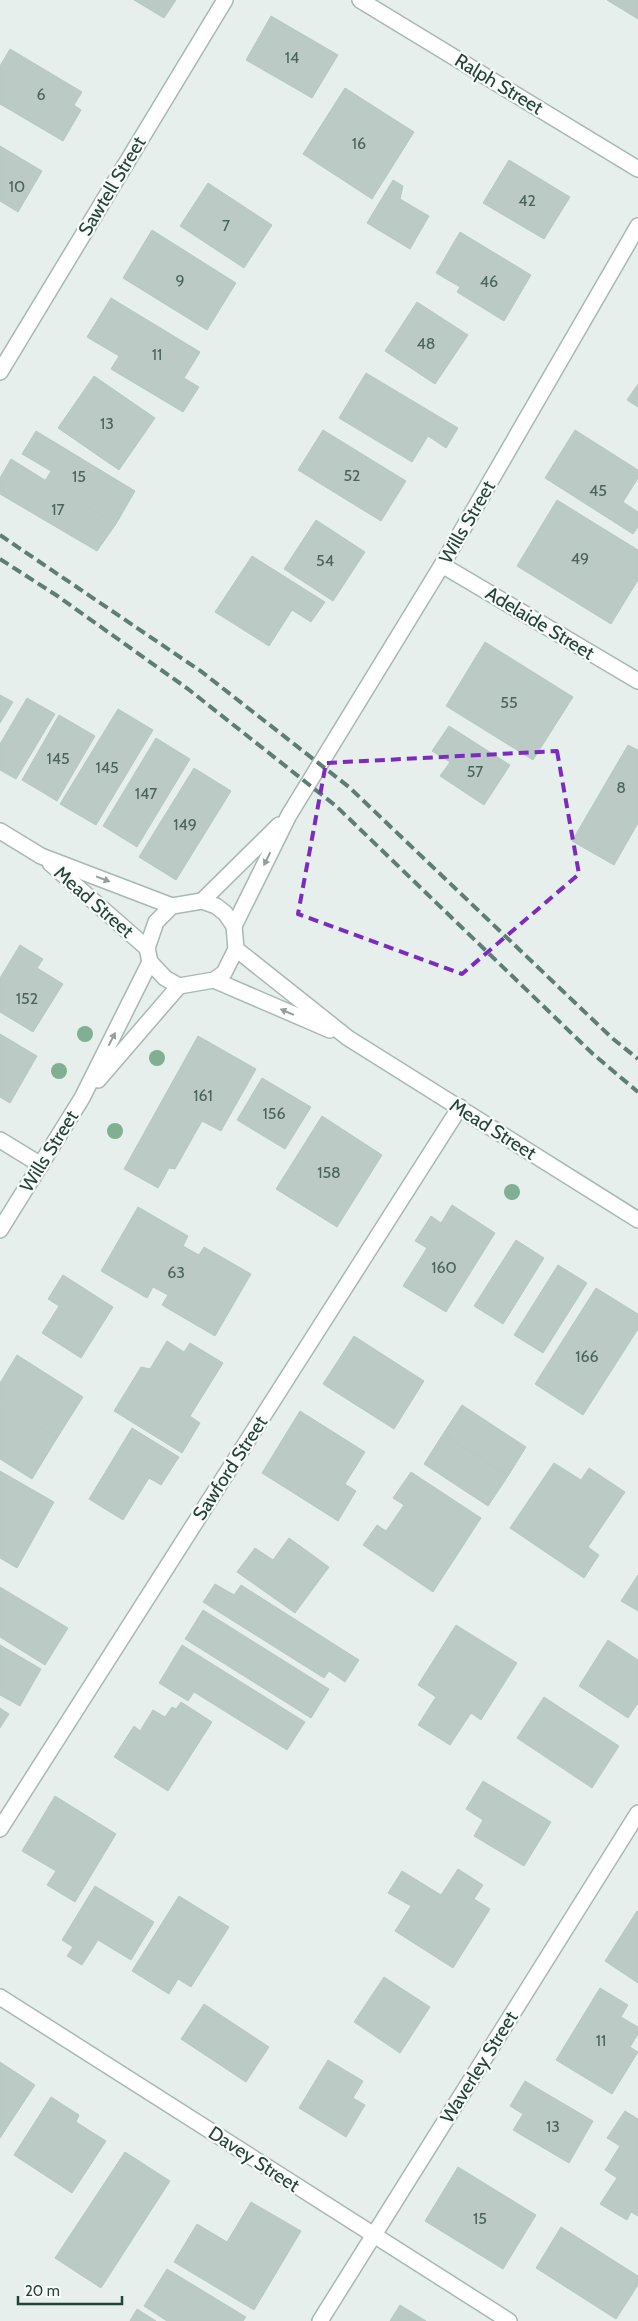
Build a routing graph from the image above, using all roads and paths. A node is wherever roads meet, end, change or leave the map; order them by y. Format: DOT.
graph roads {
  1 [pos="225,0"];
  2 [pos="360,0"];
  3 [pos="638,169"];
  4 [pos="638,226"];
  5 [pos="0,372"];
  6 [pos="442,565"];
  7 [pos="638,681"];
  8 [pos="289,815"];
  9 [pos="0,831"];
  10 [pos="41,856"];
  11 [pos="202,901"];
  12 [pos="172,906"];
  13 [pos="234,926"];
  14 [pos="236,949"];
  15 [pos="149,955"];
  16 [pos="214,980"];
  17 [pos="179,986"];
  18 [pos="348,1038"];
  19 [pos="82,1098"];
  20 [pos="460,1108"];
  21 [pos="0,1140"];
  22 [pos="41,1165"];
  23 [pos="638,1220"];
  24 [pos="0,1230"];
  25 [pos="638,1813"];
  26 [pos="0,1829"];
  27 [pos="0,1997"];
  28 [pos="374,2236"];
  29 [pos="320,2321"];
  30 [pos="509,2321"];
  1 -- 5 [label="street, Sawtell Street"];
  2 -- 3 [label="street, Ralph Street"];
  4 -- 6 [label="street, Wills Street"];
  6 -- 7 [label="street, Adelaide Street"];
  6 -- 8 [label="street, Wills Street"];
  8 -- 11 [label="street, Wills Street"];
  8 -- 13 [label="street, Wills Street, one-way"];
  9 -- 10 [label="street, Mead Street"];
  10 -- 12 [label="street, Mead Street, one-way"];
  10 -- 15 [label="street, Mead Street"];
  11 -- 12 [label="street"];
  11 -- 13 [label="street"];
  12 -- 15 [label="street"];
  13 -- 14 [label="street"];
  14 -- 16 [label="street"];
  14 -- 18 [label="street, Mead Street"];
  15 -- 17 [label="street"];
  19 -- 15 [label="street, Wills Street, one-way"];
  16 -- 17 [label="street"];
  18 -- 16 [label="street, Mead Street, one-way"];
  17 -- 19 [label="street, Wills Street"];
  18 -- 20 [label="street, Mead Street"];
  19 -- 22 [label="street, Wills Street"];
  20 -- 23 [label="street, Mead Street"];
  20 -- 26 [label="street, Sawford Street"];
  21 -- 22 [label="street"];
  22 -- 24 [label="street, Wills Street"];
  25 -- 28 [label="street, Waverley Street"];
  27 -- 28 [label="street, Davey Street"];
  28 -- 29 [label="street, Waverley Street"];
  28 -- 30 [label="street, Davey Street"];
}
